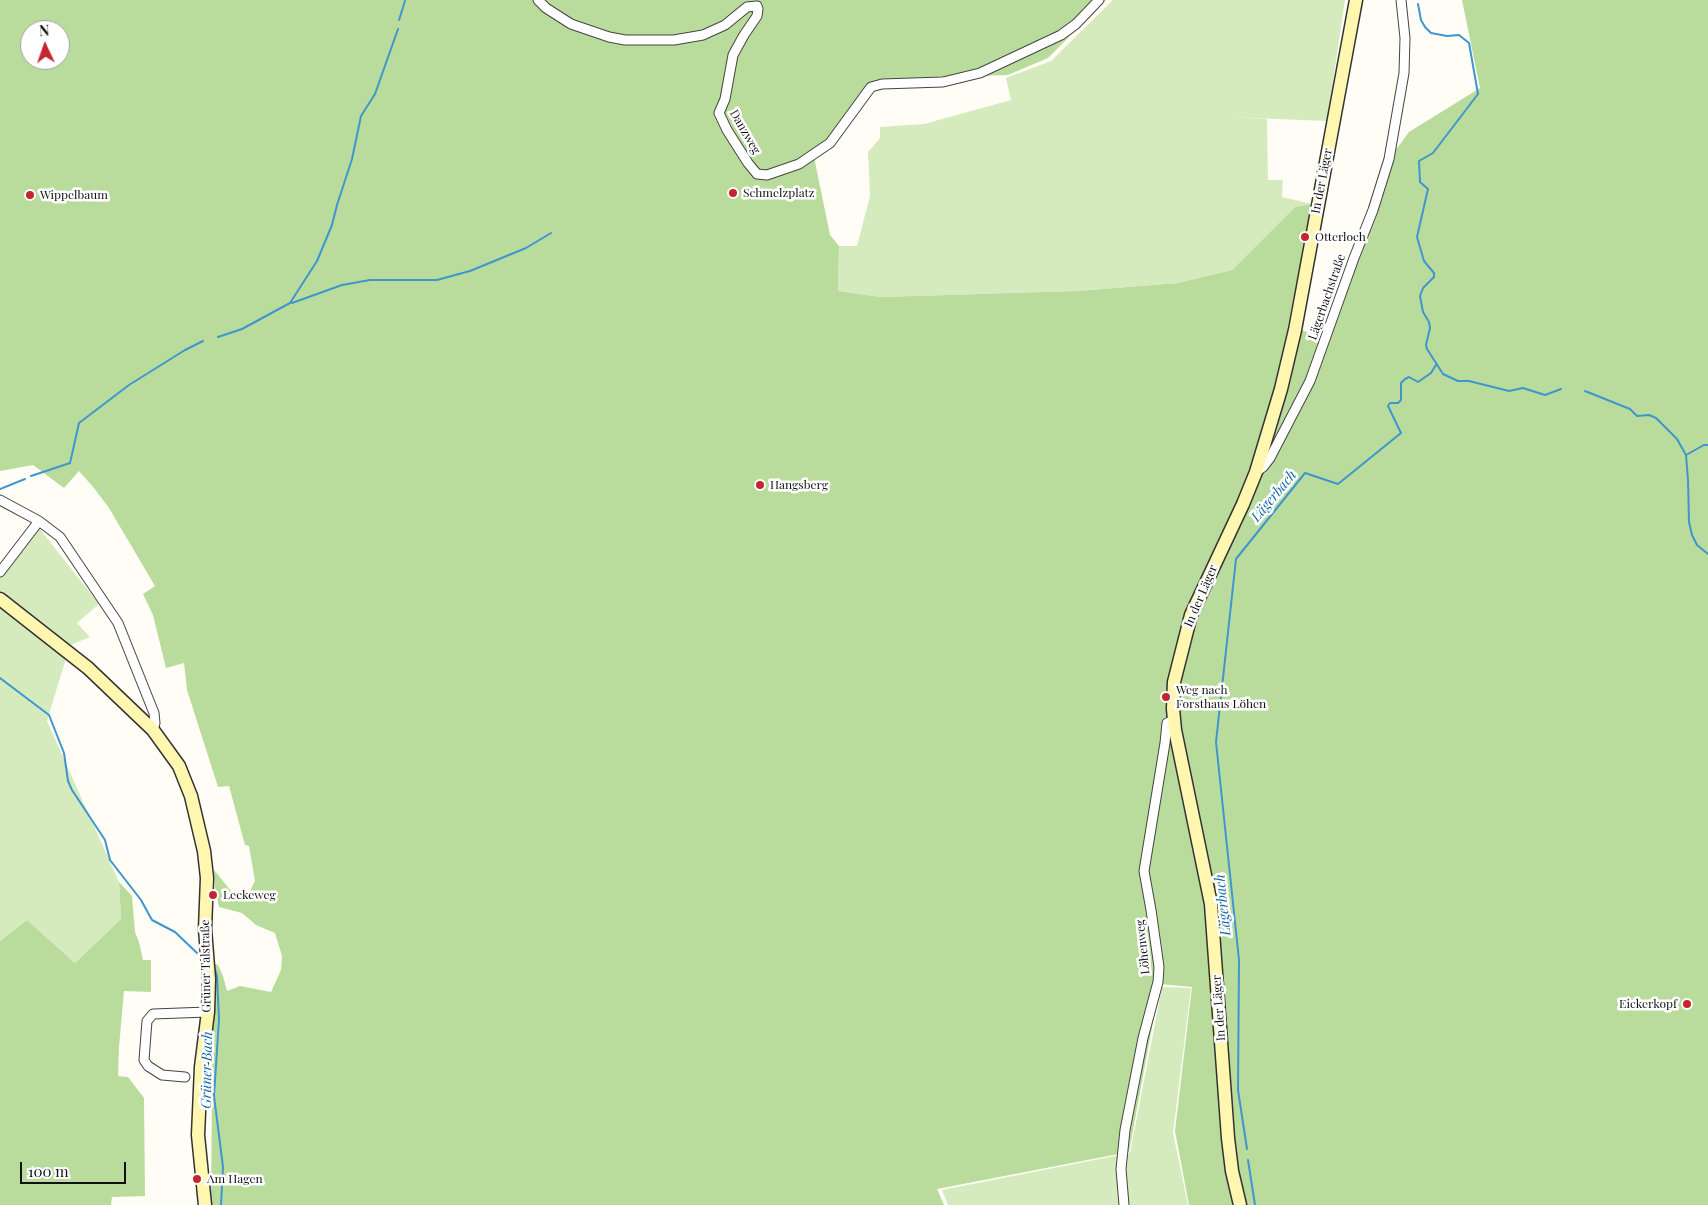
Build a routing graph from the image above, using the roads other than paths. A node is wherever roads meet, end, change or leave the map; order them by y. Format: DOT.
graph roads {
  1 [pos="538,0"];
  2 [pos="1099,0"];
  3 [pos="1356,0"];
  4 [pos="1401,0"];
  5 [pos="1256,472"];
  6 [pos="0,500"];
  7 [pos="39,521"];
  8 [pos="0,572"];
  9 [pos="0,599"];
  10 [pos="1174,720"];
  11 [pos="152,730"];
  12 [pos="208,1012"];
  13 [pos="185,1077"];
  14 [pos="205,1205"];
  15 [pos="1124,1205"];
  16 [pos="1240,1205"];
  1 -- 2 [label="street, Danzweg"];
  3 -- 5 [label="main road, In der Läger"];
  4 -- 5 [label="street, Lägerbachstraße"];
  5 -- 10 [label="main road, In der Läger"];
  6 -- 7 [label="street"];
  7 -- 8 [label="street"];
  7 -- 11 [label="street"];
  9 -- 11 [label="main road, Grüner Talstraße"];
  10 -- 15 [label="street, Löhenweg"];
  10 -- 16 [label="main road, In der Läger"];
  11 -- 12 [label="main road, Grüner Talstraße"];
  12 -- 13 [label="street"];
  12 -- 14 [label="main road, Grüner Talstraße"];
}
